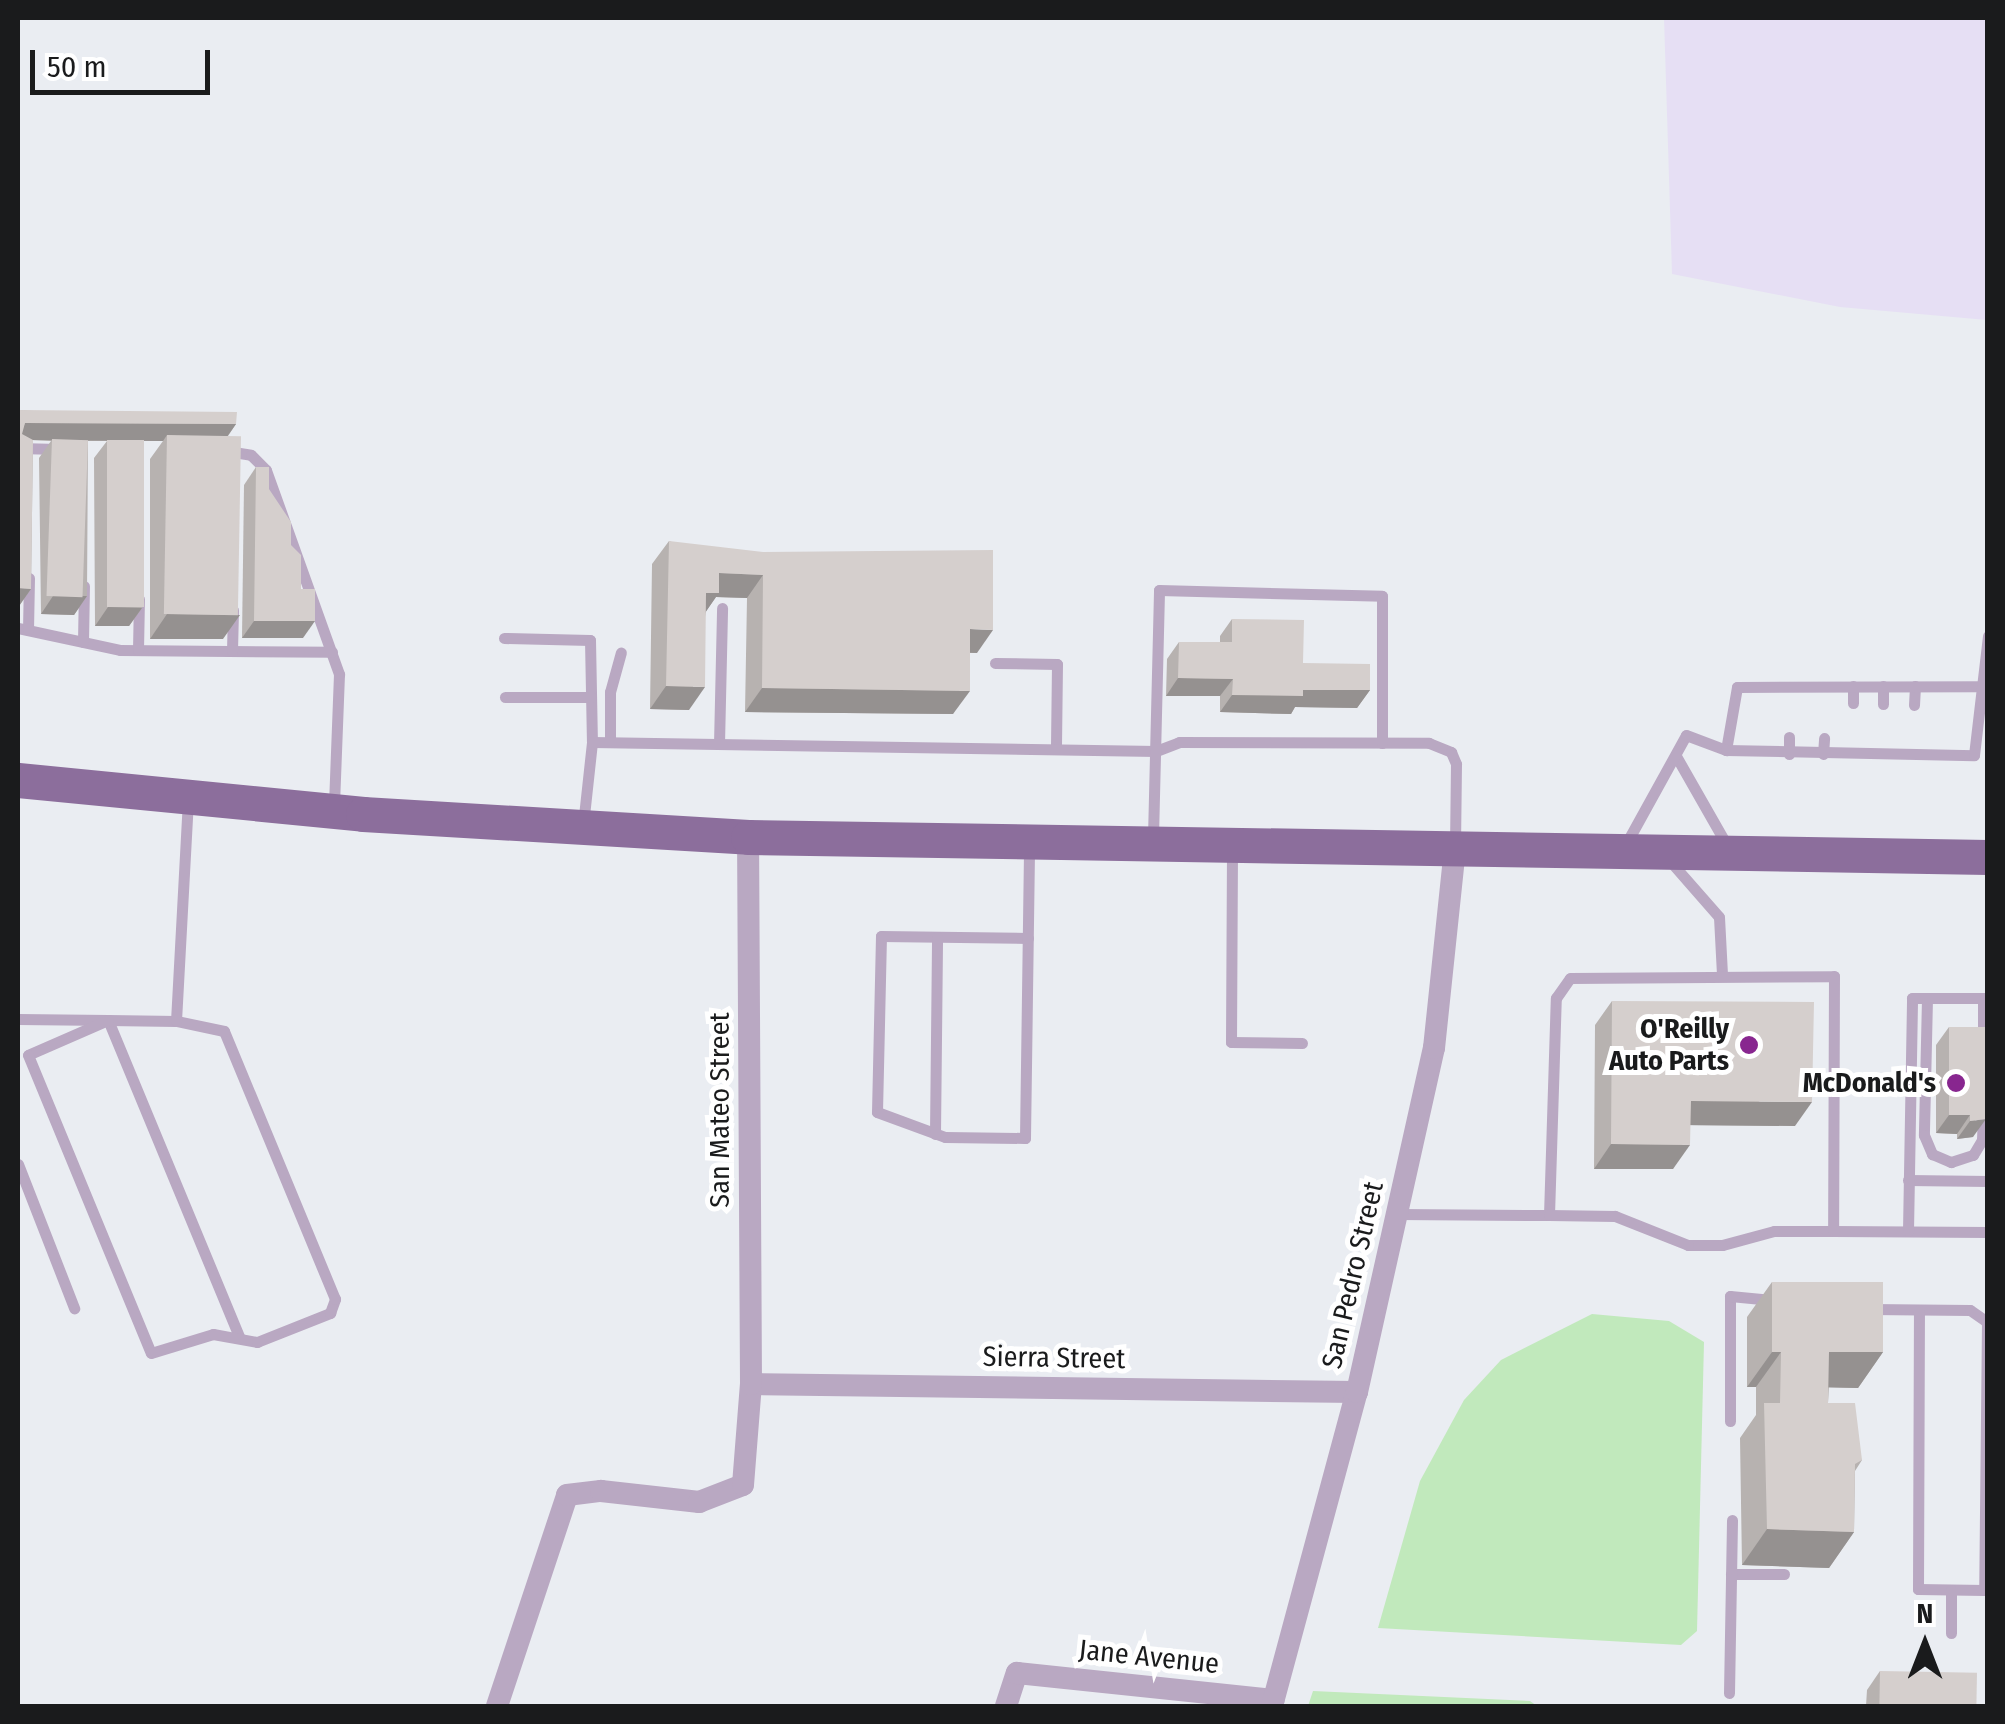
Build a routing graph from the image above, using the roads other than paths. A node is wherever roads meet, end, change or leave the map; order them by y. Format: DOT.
graph roads {
  1 [pos="24,448"];
  2 [pos="67,449"];
  3 [pos="216,451"];
  4 [pos="234,451"];
  5 [pos="30,467"];
  6 [pos="234,470"];
  7 [pos="29,558"];
  8 [pos="84,565"];
  9 [pos="139,577"];
  10 [pos="233,597"];
  11 [pos="722,608"];
  12 [pos="23,629"];
  13 [pos="1988,636"];
  14 [pos="504,638"];
  15 [pos="83,642"];
  16 [pos="138,650"];
  17 [pos="232,651"];
  18 [pos="332,652"];
  19 [pos="621,652"];
  20 [pos="996,663"];
  21 [pos="1853,686"];
  22 [pos="1883,686"];
  23 [pos="1915,686"];
  24 [pos="1982,686"];
  25 [pos="1790,687"];
  26 [pos="1828,687"];
  27 [pos="505,697"];
  28 [pos="591,697"];
  29 [pos="1790,702"];
  30 [pos="1826,702"];
  31 [pos="1853,703"];
  32 [pos="1883,704"];
  33 [pos="1914,705"];
  34 [pos="1789,737"];
  35 [pos="1824,738"];
  36 [pos="1852,738"];
  37 [pos="1883,738"];
  38 [pos="1912,740"];
  39 [pos="592,742"];
  40 [pos="610,742"];
  41 [pos="1382,743"];
  42 [pos="719,744"];
  43 [pos="1056,749"];
  44 [pos="1726,750"];
  45 [pos="1156,751"];
  46 [pos="1789,754"];
  47 [pos="1823,754"];
  48 [pos="1851,754"];
  49 [pos="1883,754"];
  50 [pos="1910,754"];
  51 [pos="1676,756"];
  52 [pos="18,780"];
  53 [pos="188,798"];
  54 [pos="333,812"];
  55 [pos="582,829"];
  56 [pos="748,837"];
  57 [pos="1030,842"];
  58 [pos="1153,845"];
  59 [pos="1232,846"];
  60 [pos="1455,849"];
  61 [pos="1619,850"];
  62 [pos="1660,851"];
  63 [pos="1732,853"];
  64 [pos="1988,858"];
  65 [pos="937,937"];
  66 [pos="1028,938"];
  67 [pos="1722,975"];
  68 [pos="1927,998"];
  69 [pos="1985,998"];
  70 [pos="18,1018"];
  71 [pos="108,1020"];
  72 [pos="176,1021"];
  73 [pos="1302,1043"];
  74 [pos="1983,1052"];
  75 [pos="1982,1087"];
  76 [pos="935,1134"];
  77 [pos="18,1164"];
  78 [pos="1908,1180"];
  79 [pos="1988,1181"];
  80 [pos="1397,1214"];
  81 [pos="1549,1215"];
  82 [pos="1834,1231"];
  83 [pos="1908,1231"];
  84 [pos="1988,1232"];
  85 [pos="1788,1302"];
  86 [pos="1845,1307"];
  87 [pos="74,1308"];
  88 [pos="1919,1310"];
  89 [pos="240,1338"];
  90 [pos="751,1384"];
  91 [pos="1357,1392"];
  92 [pos="1730,1421"];
  93 [pos="1732,1520"];
  94 [pos="1731,1574"];
  95 [pos="1784,1574"];
  96 [pos="1951,1590"];
  97 [pos="1951,1633"];
  98 [pos="1730,1693"];
  99 [pos="1273,1703"];
  100 [pos="497,1706"];
  101 [pos="1006,1706"];
  1 -- 2 [label="lane"];
  1 -- 5 [label="lane"];
  3 -- 4 [label="lane"];
  4 -- 6 [label="lane"];
  4 -- 18 [label="lane"];
  7 -- 12 [label="lane"];
  8 -- 15 [label="lane"];
  9 -- 16 [label="lane"];
  10 -- 17 [label="lane"];
  11 -- 42 [label="lane"];
  12 -- 15 [label="lane"];
  13 -- 24 [label="lane"];
  14 -- 28 [label="lane"];
  15 -- 16 [label="lane"];
  16 -- 17 [label="lane"];
  17 -- 18 [label="lane"];
  18 -- 54 [label="lane"];
  19 -- 40 [label="lane"];
  20 -- 43 [label="lane"];
  21 -- 22 [label="lane"];
  21 -- 26 [label="lane"];
  21 -- 31 [label="lane"];
  22 -- 23 [label="lane"];
  22 -- 32 [label="lane"];
  23 -- 24 [label="lane"];
  23 -- 33 [label="lane"];
  24 -- 50 [label="lane"];
  25 -- 26 [label="lane"];
  25 -- 29 [label="lane"];
  25 -- 44 [label="lane"];
  26 -- 30 [label="lane"];
  27 -- 28 [label="lane"];
  28 -- 39 [label="lane"];
  34 -- 46 [label="lane"];
  35 -- 47 [label="lane"];
  36 -- 48 [label="lane"];
  37 -- 49 [label="lane"];
  38 -- 50 [label="lane"];
  39 -- 40 [label="lane"];
  39 -- 55 [label="lane"];
  40 -- 42 [label="lane"];
  41 -- 45 [label="lane"];
  41 -- 45 [label="lane"];
  41 -- 60 [label="lane"];
  42 -- 43 [label="lane"];
  43 -- 45 [label="lane"];
  44 -- 46 [label="lane"];
  44 -- 51 [label="lane"];
  45 -- 58 [label="lane"];
  46 -- 47 [label="lane"];
  47 -- 48 [label="lane"];
  48 -- 49 [label="lane"];
  49 -- 50 [label="lane"];
  51 -- 61 [label="lane"];
  51 -- 63 [label="lane"];
  52 -- 53 [label="main road"];
  53 -- 54 [label="main road"];
  53 -- 72 [label="lane"];
  54 -- 55 [label="main road"];
  55 -- 56 [label="main road"];
  56 -- 57 [label="main road"];
  56 -- 90 [label="street, San Mateo Street"];
  57 -- 58 [label="main road"];
  57 -- 66 [label="lane"];
  58 -- 59 [label="main road"];
  59 -- 60 [label="main road"];
  59 -- 73 [label="lane"];
  60 -- 61 [label="main road"];
  60 -- 80 [label="street, San Pedro Street"];
  61 -- 62 [label="main road"];
  62 -- 63 [label="main road"];
  62 -- 67 [label="lane"];
  63 -- 64 [label="main road"];
  65 -- 66 [label="lane"];
  65 -- 76 [label="lane"];
  65 -- 76 [label="lane"];
  66 -- 76 [label="lane"];
  67 -- 81 [label="lane"];
  67 -- 82 [label="lane"];
  68 -- 69 [label="lane"];
  68 -- 75 [label="lane"];
  68 -- 78 [label="lane"];
  69 -- 74 [label="lane"];
  70 -- 71 [label="lane"];
  71 -- 72 [label="lane"];
  71 -- 89 [label="lane"];
  71 -- 89 [label="lane"];
  72 -- 89 [label="lane"];
  77 -- 87 [label="lane"];
  78 -- 79 [label="lane"];
  78 -- 83 [label="lane"];
  80 -- 81 [label="lane"];
  80 -- 91 [label="street, San Pedro Street"];
  81 -- 82 [label="lane"];
  82 -- 83 [label="lane"];
  83 -- 84 [label="lane"];
  85 -- 92 [label="lane"];
  86 -- 88 [label="lane"];
  88 -- 96 [label="lane"];
  88 -- 96 [label="lane"];
  90 -- 91 [label="street, Sierra Street"];
  90 -- 100 [label="street, San Mateo Street"];
  91 -- 99 [label="street, San Pedro Street"];
  93 -- 94 [label="lane"];
  94 -- 95 [label="lane"];
  94 -- 98 [label="lane"];
  96 -- 97 [label="lane"];
  99 -- 101 [label="street, Jane Avenue"];
}
